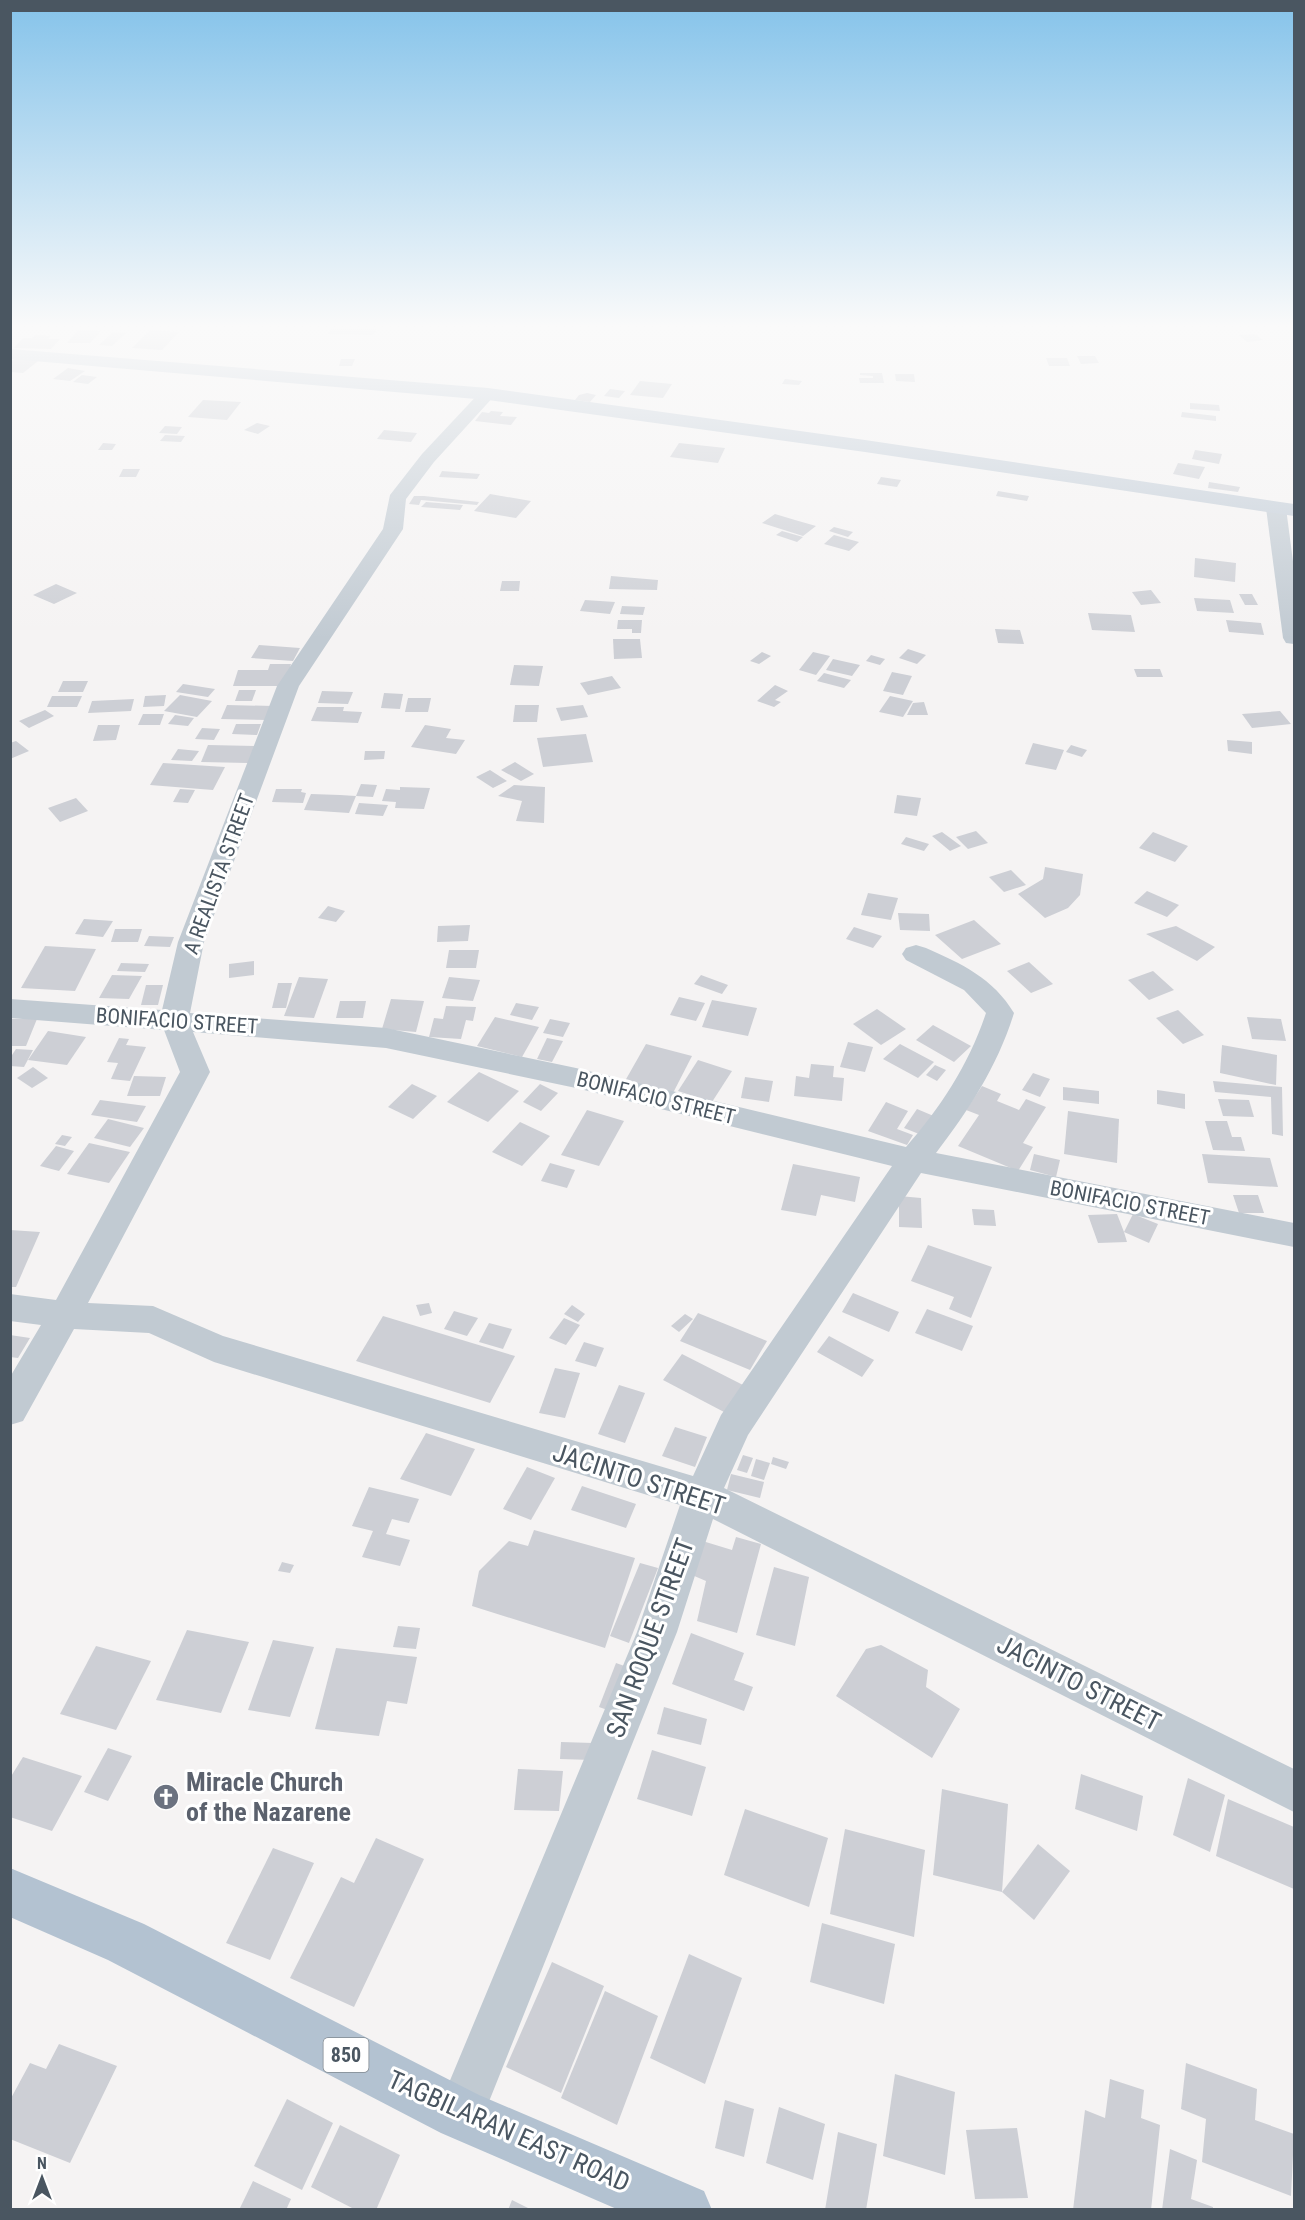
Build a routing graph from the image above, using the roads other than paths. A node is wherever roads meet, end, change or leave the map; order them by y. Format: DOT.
graph roads {
  1 [pos="452,433"];
  2 [pos="768,433"];
  3 [pos="1285,509"];
  4 [pos="1294,638"];
  5 [pos="916,954"];
  6 [pos="10,1008"];
  7 [pos="174,1020"];
  8 [pos="913,1160"];
  9 [pos="1294,1235"];
  10 [pos="10,1307"];
  11 [pos="65,1315"];
  12 [pos="10,1410"];
  13 [pos="702,1495"];
  14 [pos="1294,1791"];
  15 [pos="10,1892"];
  16 [pos="460,2114"];
  17 [pos="685,2210"];
  1 -- 7 [label="street, A REALISTA STREET"];
  2 -- 3 [label="main road"];
  3 -- 4 [label="street"];
  5 -- 8 [label="street, SAN ROQUE STREET"];
  6 -- 7 [label="street, BONIFACIO STREET"];
  7 -- 8 [label="street, BONIFACIO STREET"];
  7 -- 11 [label="street"];
  8 -- 9 [label="street, BONIFACIO STREET"];
  8 -- 13 [label="street, SAN ROQUE STREET"];
  10 -- 11 [label="street, JACINTO STREET"];
  11 -- 12 [label="street"];
  11 -- 13 [label="street, JACINTO STREET"];
  13 -- 14 [label="street, JACINTO STREET"];
  13 -- 16 [label="street, SAN ROQUE STREET"];
  15 -- 16 [label="main road, TAGBILARAN EAST ROAD / 850"];
  16 -- 17 [label="main road, TAGBILARAN EAST ROAD / 850"];
}
